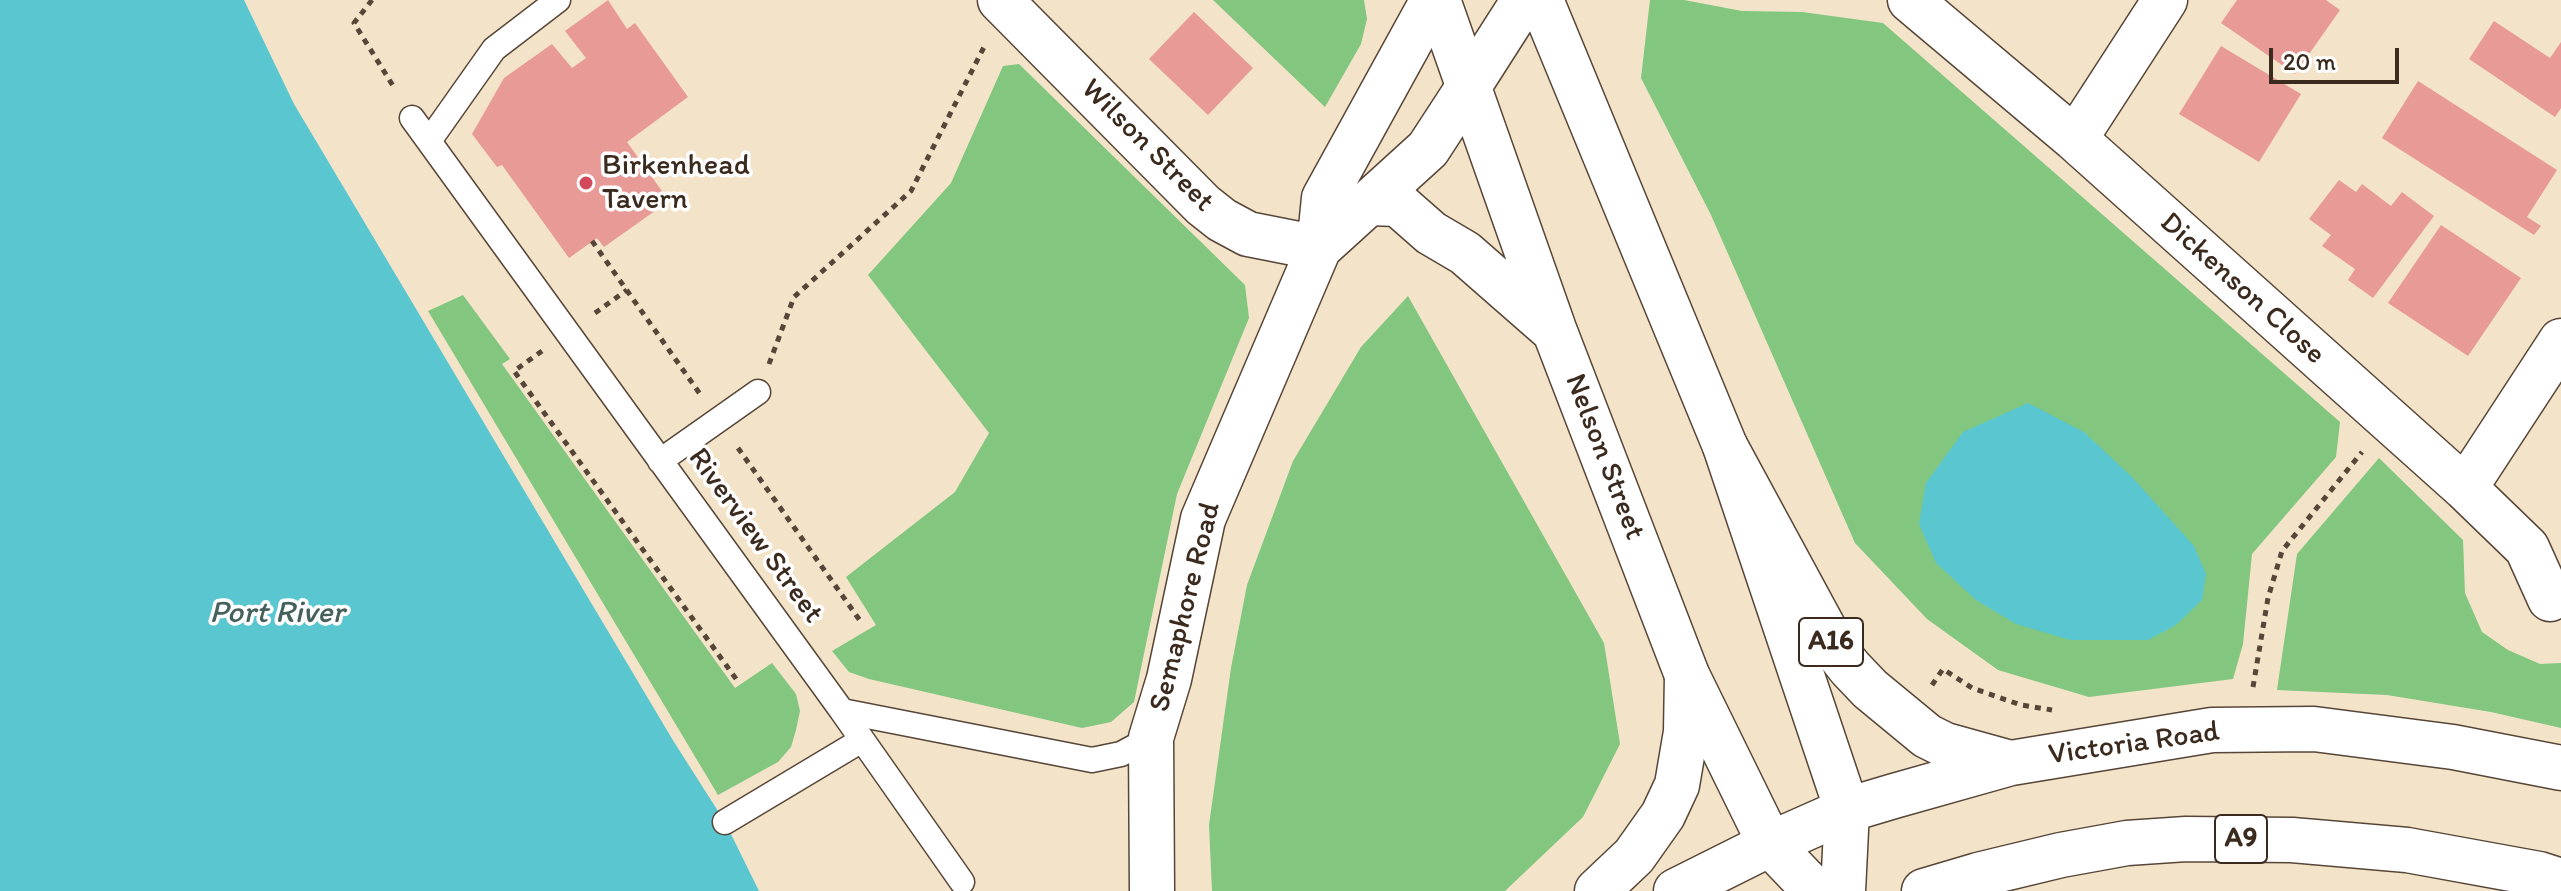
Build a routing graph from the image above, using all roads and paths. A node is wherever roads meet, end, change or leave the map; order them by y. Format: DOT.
graph roads {
  1 [pos="372,0"];
  2 [pos="558,0"];
  3 [pos="1436,0"];
  4 [pos="1524,0"];
  5 [pos="1541,0"];
  6 [pos="1910,0"];
  7 [pos="2165,0"];
  8 [pos="1003,3"];
  9 [pos="1469,86"];
  10 [pos="412,118"];
  11 [pos="2075,139"];
  12 [pos="429,141"];
  13 [pos="1369,203"];
  14 [pos="1319,248"];
  15 [pos="1555,332"];
  16 [pos="2561,341"];
  17 [pos="514,371"];
  18 [pos="758,392"];
  19 [pos="2388,420"];
  20 [pos="1725,446"];
  21 [pos="660,461"];
  22 [pos="2465,488"];
  23 [pos="2550,599"];
  24 [pos="1687,675"];
  25 [pos="739,683"];
  26 [pos="2252,692"];
  27 [pos="842,711"];
  28 [pos="2061,711"];
  29 [pos="1908,721"];
  30 [pos="1151,738"];
  31 [pos="862,740"];
  32 [pos="2011,763"];
  33 [pos="2561,768"];
  34 [pos="1847,810"];
  35 [pos="725,822"];
  36 [pos="1770,844"];
  37 [pos="2561,881"];
  38 [pos="962,882"];
  39 [pos="1152,891"];
  40 [pos="1597,891"];
  41 [pos="1676,891"];
  42 [pos="1815,891"];
  43 [pos="1843,891"];
  44 [pos="1924,891"];
  1 -- 10 [label="path"];
  2 -- 12 [label="lane"];
  3 -- 9 [label="main road, Nelson Street"];
  3 -- 14 [label="main road, Semaphore Road"];
  4 -- 9 [label="main road, Semaphore Road"];
  5 -- 20 [label="main road, A16"];
  6 -- 11 [label="main road, Dickenson Close"];
  7 -- 11 [label="main road"];
  8 -- 14 [label="main road, Wilson Street"];
  8 -- 18 [label="path"];
  9 -- 13 [label="main road, Semaphore Road"];
  9 -- 15 [label="main road, Nelson Street"];
  10 -- 12 [label="lane, Riverview Street"];
  11 -- 19 [label="main road, Dickenson Close"];
  12 -- 21 [label="lane, Riverview Street"];
  13 -- 14 [label="main road, Semaphore Road"];
  13 -- 15 [label="main road"];
  14 -- 30 [label="main road, Semaphore Road"];
  15 -- 24 [label="main road, Nelson Street"];
  16 -- 22 [label="main road"];
  17 -- 25 [label="path"];
  18 -- 21 [label="lane"];
  19 -- 22 [label="main road, Dickenson Close"];
  19 -- 26 [label="path"];
  20 -- 29 [label="main road, A16"];
  20 -- 34 [label="main road, A16"];
  21 -- 27 [label="lane, Riverview Street"];
  22 -- 23 [label="main road, Dickenson Close"];
  24 -- 36 [label="main road, Nelson Street"];
  24 -- 40 [label="main road"];
  27 -- 30 [label="lane"];
  27 -- 31 [label="lane, Riverview Street"];
  28 -- 29 [label="path"];
  29 -- 32 [label="main road, A16"];
  30 -- 39 [label="main road, Semaphore Road"];
  31 -- 35 [label="lane"];
  31 -- 38 [label="lane, Riverview Street"];
  32 -- 33 [label="main road, Victoria Road"];
  32 -- 34 [label="main road, Victoria Road"];
  34 -- 36 [label="main road, Victoria Road"];
  34 -- 43 [label="main road, A16"];
  36 -- 41 [label="main road, Victoria Road"];
  36 -- 42 [label="main road, Nelson Street"];
  37 -- 44 [label="main road, A9"];
}
